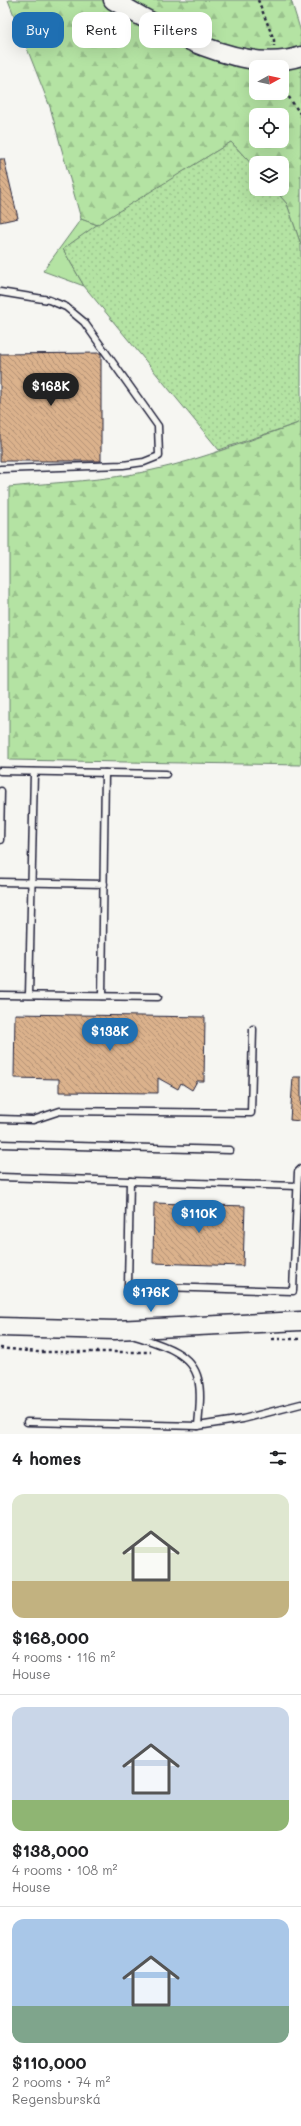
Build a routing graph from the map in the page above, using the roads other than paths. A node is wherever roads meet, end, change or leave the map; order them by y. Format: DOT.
graph roads {
  1 [pos="113,0"];
  2 [pos="299,56"];
  3 [pos="0,292"];
  4 [pos="0,469"];
  5 [pos="0,771"];
  6 [pos="34,772"];
  7 [pos="105,773"];
  8 [pos="166,774"];
  9 [pos="1,791"];
  10 [pos="0,840"];
  11 [pos="0,882"];
  12 [pos="31,883"];
  13 [pos="104,884"];
  14 [pos="0,995"];
  15 [pos="29,995"];
  16 [pos="102,996"];
  17 [pos="158,997"];
  18 [pos="253,1029"];
  19 [pos="0,1119"];
  20 [pos="0,1144"];
  21 [pos="230,1150"];
  22 [pos="301,1169"];
  23 [pos="0,1177"];
  24 [pos="130,1181"];
  25 [pos="297,1186"];
  26 [pos="298,1237"];
  27 [pos="301,1321"];
  28 [pos="0,1327"];
  29 [pos="115,1330"];
  30 [pos="301,1404"];
  31 [pos="27,1422"];
  32 [pos="198,1426"];
  1 -- 2 [label="main road"];
  3 -- 4 [label="lane"];
  5 -- 6 [label="lane"];
  6 -- 7 [label="lane"];
  6 -- 12 [label="lane"];
  7 -- 8 [label="lane"];
  7 -- 13 [label="lane"];
  9 -- 10 [label="lane"];
  11 -- 12 [label="lane"];
  12 -- 13 [label="lane"];
  12 -- 15 [label="lane"];
  13 -- 16 [label="lane"];
  14 -- 15 [label="lane"];
  15 -- 16 [label="lane"];
  16 -- 17 [label="lane"];
  18 -- 19 [label="lane"];
  20 -- 21 [label="lane"];
  22 -- 25 [label="lane"];
  23 -- 24 [label="lane"];
  24 -- 25 [label="lane"];
  24 -- 26 [label="lane"];
  25 -- 26 [label="lane"];
  27 -- 29 [label="main road"];
  28 -- 29 [label="main road"];
  29 -- 32 [label="lane"];
  30 -- 32 [label="lane"];
  31 -- 32 [label="lane"];
}
